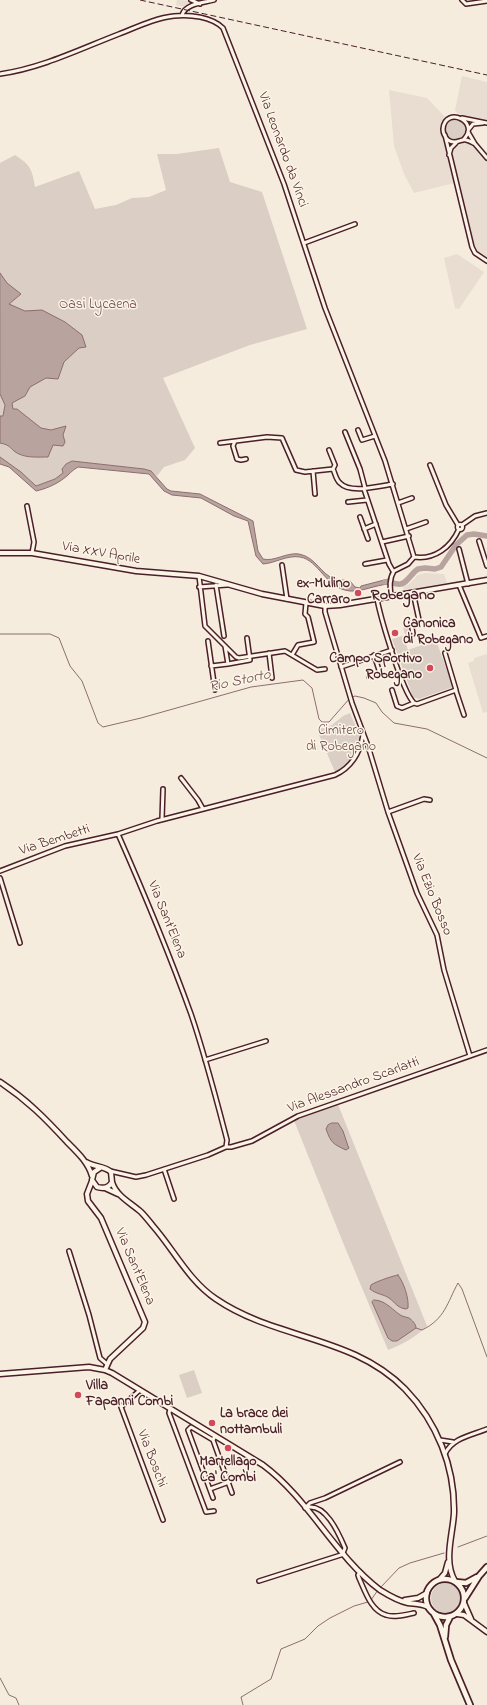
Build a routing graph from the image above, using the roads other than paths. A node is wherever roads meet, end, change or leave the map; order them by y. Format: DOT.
graph roads {
  1 [pos="191,0"];
  2 [pos="214,0"];
  3 [pos="462,0"];
  4 [pos="487,2"];
  5 [pos="200,4"];
  6 [pos="182,15"];
  7 [pos="0,74"];
  8 [pos="462,118"];
  9 [pos="486,123"];
  10 [pos="468,131"];
  11 [pos="445,136"];
  12 [pos="464,140"];
  13 [pos="457,142"];
  14 [pos="475,144"];
  15 [pos="449,154"];
  16 [pos="487,158"];
  17 [pos="355,224"];
  18 [pos="304,242"];
  19 [pos="487,261"];
  20 [pos="358,430"];
  21 [pos="346,432"];
  22 [pos="375,436"];
  23 [pos="235,441"];
  24 [pos="220,443"];
  25 [pos="329,450"];
  26 [pos="246,459"];
  27 [pos="430,465"];
  28 [pos="333,469"];
  29 [pos="313,472"];
  30 [pos="393,484"];
  31 [pos="364,489"];
  32 [pos="315,494"];
  33 [pos="372,495"];
  34 [pos="367,498"];
  35 [pos="412,498"];
  36 [pos="348,502"];
  37 [pos="398,503"];
  38 [pos="27,506"];
  39 [pos="487,512"];
  40 [pos="360,517"];
  41 [pos="426,522"];
  42 [pos="376,524"];
  43 [pos="459,526"];
  44 [pos="364,528"];
  45 [pos="406,529"];
  46 [pos="409,536"];
  47 [pos="368,539"];
  48 [pos="479,541"];
  49 [pos="382,542"];
  50 [pos="459,549"];
  51 [pos="0,553"];
  52 [pos="32,553"];
  53 [pos="414,557"];
  54 [pos="387,560"];
  55 [pos="365,564"];
  56 [pos="282,566"];
  57 [pos="487,566"];
  58 [pos="393,572"];
  59 [pos="198,576"];
  60 [pos="487,580"];
  61 [pos="468,584"];
  62 [pos="216,585"];
  63 [pos="228,585"];
  64 [pos="459,585"];
  65 [pos="199,587"];
  66 [pos="413,592"];
  67 [pos="391,596"];
  68 [pos="287,599"];
  69 [pos="377,599"];
  70 [pos="306,603"];
  71 [pos="325,606"];
  72 [pos="413,634"];
  73 [pos="224,636"];
  74 [pos="487,636"];
  75 [pos="247,638"];
  76 [pos="208,641"];
  77 [pos="225,646"];
  78 [pos="392,650"];
  79 [pos="268,653"];
  80 [pos="445,654"];
  81 [pos="292,655"];
  82 [pos="374,655"];
  83 [pos="250,656"];
  84 [pos="228,664"];
  85 [pos="212,666"];
  86 [pos="341,667"];
  87 [pos="325,669"];
  88 [pos="369,676"];
  89 [pos="272,678"];
  90 [pos="215,690"];
  91 [pos="392,690"];
  92 [pos="456,690"];
  93 [pos="414,703"];
  94 [pos="464,716"];
  95 [pos="363,735"];
  96 [pos="181,778"];
  97 [pos="163,789"];
  98 [pos="430,800"];
  99 [pos="203,809"];
  100 [pos="388,812"];
  101 [pos="162,819"];
  102 [pos="118,834"];
  103 [pos="0,871"];
  104 [pos="0,878"];
  105 [pos="20,943"];
  106 [pos="266,1041"];
  107 [pos="487,1050"];
  108 [pos="470,1056"];
  109 [pos="205,1060"];
  110 [pos="0,1082"];
  111 [pos="226,1147"];
  112 [pos="86,1162"];
  113 [pos="100,1168"];
  114 [pos="164,1169"];
  115 [pos="110,1171"];
  116 [pos="122,1174"];
  117 [pos="92,1179"];
  118 [pos="112,1181"];
  119 [pos="97,1187"];
  120 [pos="105,1188"];
  121 [pos="88,1191"];
  122 [pos="122,1196"];
  123 [pos="174,1199"];
  124 [pos="69,1251"];
  125 [pos="107,1364"];
  126 [pos="104,1370"];
  127 [pos="0,1374"];
  128 [pos="140,1390"];
  129 [pos="170,1409"];
  130 [pos="487,1429"];
  131 [pos="214,1438"];
  132 [pos="440,1440"];
  133 [pos="455,1442"];
  134 [pos="445,1454"];
  135 [pos="400,1462"];
  136 [pos="229,1482"];
  137 [pos="210,1488"];
  138 [pos="232,1493"];
  139 [pos="213,1498"];
  140 [pos="305,1508"];
  141 [pos="214,1511"];
  142 [pos="163,1520"];
  143 [pos="344,1553"];
  144 [pos="449,1560"];
  145 [pos="487,1567"];
  146 [pos="360,1572"];
  147 [pos="479,1576"];
  148 [pos="439,1580"];
  149 [pos="260,1581"];
  150 [pos="455,1581"];
  151 [pos="427,1593"];
  152 [pos="400,1600"];
  153 [pos="464,1601"];
  154 [pos="428,1607"];
  155 [pos="414,1613"];
  156 [pos="433,1613"];
  157 [pos="457,1614"];
  158 [pos="450,1617"];
  159 [pos="472,1621"];
  160 [pos="487,1632"];
  161 [pos="445,1638"];
  162 [pos="470,1705"];
  1 -- 5 [label="street"];
  2 -- 5 [label="street"];
  3 -- 4 [label="street"];
  5 -- 6 [label="street"];
  6 -- 7 [label="street, Via Leonardo da Vinci"];
  6 -- 18 [label="street, Via Leonardo da Vinci"];
  8 -- 9 [label="street"];
  8 -- 10 [label="street"];
  8 -- 11 [label="street"];
  9 -- 10 [label="street"];
  10 -- 12 [label="street"];
  10 -- 14 [label="street"];
  11 -- 13 [label="street"];
  11 -- 15 [label="street"];
  12 -- 13 [label="street"];
  12 -- 14 [label="street"];
  13 -- 15 [label="street"];
  14 -- 16 [label="street"];
  15 -- 19 [label="street"];
  17 -- 18 [label="street"];
  18 -- 22 [label="street, Via Leonardo da Vinci"];
  20 -- 22 [label="street"];
  21 -- 31 [label="street"];
  22 -- 30 [label="street, Via Leonardo da Vinci"];
  23 -- 24 [label="street"];
  23 -- 26 [label="street"];
  23 -- 29 [label="street"];
  25 -- 28 [label="street"];
  27 -- 43 [label="street"];
  28 -- 29 [label="street"];
  28 -- 31 [label="street"];
  29 -- 32 [label="street"];
  30 -- 31 [label="street"];
  30 -- 37 [label="street, Via Leonardo da Vinci"];
  31 -- 34 [label="street"];
  33 -- 34 [label="street"];
  34 -- 36 [label="street"];
  34 -- 42 [label="street"];
  35 -- 37 [label="street"];
  37 -- 45 [label="street, Via Leonardo da Vinci"];
  38 -- 52 [label="street"];
  39 -- 43 [label="street"];
  40 -- 44 [label="street"];
  41 -- 45 [label="street"];
  42 -- 44 [label="street"];
  42 -- 49 [label="street"];
  43 -- 53 [label="street"];
  44 -- 47 [label="street"];
  45 -- 46 [label="street, Via Leonardo da Vinci"];
  46 -- 49 [label="street"];
  46 -- 53 [label="street, Via Leonardo da Vinci"];
  48 -- 57 [label="street"];
  49 -- 54 [label="street"];
  50 -- 61 [label="street"];
  51 -- 52 [label="main road, Via XXV Aprile"];
  52 -- 59 [label="main road, Via XXV Aprile"];
  53 -- 58 [label="street"];
  54 -- 55 [label="street"];
  54 -- 58 [label="street"];
  56 -- 68 [label="street"];
  58 -- 67 [label="street"];
  59 -- 63 [label="main road, Via XXV Aprile"];
  59 -- 65 [label="street"];
  60 -- 61 [label="main road, Via XXV Aprile"];
  61 -- 64 [label="main road, Via XXV Aprile"];
  62 -- 63 [label="street"];
  62 -- 65 [label="street"];
  62 -- 73 [label="street"];
  63 -- 68 [label="main road, Via XXV Aprile"];
  64 -- 66 [label="main road, Via XXV Aprile"];
  64 -- 74 [label="street"];
  65 -- 77 [label="street"];
  66 -- 67 [label="main road, Via XXV Aprile"];
  66 -- 72 [label="street"];
  67 -- 69 [label="main road, Via XXV Aprile"];
  68 -- 70 [label="main road, Via XXV Aprile"];
  69 -- 71 [label="main road, Via XXV Aprile"];
  69 -- 78 [label="street"];
  70 -- 71 [label="main road, Via XXV Aprile"];
  70 -- 81 [label="street"];
  71 -- 86 [label="street"];
  75 -- 83 [label="street"];
  76 -- 85 [label="street"];
  77 -- 83 [label="street"];
  77 -- 84 [label="street"];
  78 -- 82 [label="street"];
  78 -- 93 [label="street"];
  79 -- 81 [label="street"];
  79 -- 83 [label="street"];
  79 -- 89 [label="street"];
  80 -- 92 [label="street"];
  81 -- 87 [label="street"];
  82 -- 86 [label="street"];
  82 -- 88 [label="street"];
  83 -- 84 [label="street"];
  84 -- 85 [label="street"];
  85 -- 90 [label="street"];
  86 -- 95 [label="street, Via Ezio Bosso"];
  91 -- 93 [label="street"];
  92 -- 93 [label="street"];
  92 -- 94 [label="street"];
  95 -- 99 [label="street"];
  95 -- 100 [label="street, Via Ezio Bosso"];
  96 -- 99 [label="street"];
  97 -- 101 [label="street"];
  98 -- 100 [label="street"];
  99 -- 101 [label="street"];
  100 -- 108 [label="street, Via Ezio Bosso"];
  101 -- 102 [label="street"];
  102 -- 103 [label="street, Via Bembetti"];
  102 -- 109 [label="street, Via Sant'Elena"];
  104 -- 105 [label="street"];
  106 -- 109 [label="street"];
  107 -- 108 [label="street, Via Alessandro Scarlatti"];
  108 -- 111 [label="street, Via Alessandro Scarlatti"];
  109 -- 111 [label="street, Via Sant'Elena"];
  110 -- 112 [label="main road"];
  111 -- 114 [label="street, Via Alessandro Scarlatti"];
  112 -- 113 [label="main road"];
  112 -- 117 [label="main road"];
  113 -- 115 [label="main road"];
  113 -- 117 [label="main road"];
  114 -- 116 [label="street, Via Alessandro Scarlatti"];
  114 -- 123 [label="street"];
  115 -- 116 [label="street, Via Alessandro Scarlatti"];
  115 -- 118 [label="main road"];
  116 -- 118 [label="street"];
  117 -- 119 [label="main road"];
  117 -- 121 [label="main road"];
  118 -- 120 [label="main road"];
  118 -- 122 [label="main road"];
  119 -- 120 [label="main road"];
  119 -- 121 [label="main road"];
  120 -- 122 [label="main road"];
  121 -- 125 [label="main road, Via Sant'Elena"];
  122 -- 132 [label="main road"];
  124 -- 125 [label="street"];
  125 -- 126 [label="main road"];
  126 -- 127 [label="main road"];
  126 -- 128 [label="main road"];
  128 -- 129 [label="main road"];
  128 -- 142 [label="street, Via Boschi"];
  129 -- 131 [label="main road"];
  129 -- 141 [label="street"];
  130 -- 133 [label="street"];
  131 -- 136 [label="street"];
  131 -- 137 [label="street"];
  131 -- 140 [label="main road"];
  132 -- 133 [label="street"];
  132 -- 134 [label="main road"];
  133 -- 134 [label="street"];
  134 -- 144 [label="main road"];
  135 -- 140 [label="street"];
  136 -- 137 [label="street"];
  136 -- 138 [label="street"];
  137 -- 139 [label="street"];
  140 -- 143 [label="main road"];
  140 -- 143 [label="street"];
  143 -- 146 [label="main road"];
  143 -- 149 [label="street"];
  144 -- 148 [label="main road"];
  144 -- 150 [label="main road"];
  145 -- 147 [label="main road"];
  146 -- 152 [label="main road"];
  146 -- 155 [label="street"];
  147 -- 150 [label="main road"];
  147 -- 153 [label="main road"];
  148 -- 150 [label="main road"];
  148 -- 151 [label="main road"];
  150 -- 153 [label="main road"];
  151 -- 152 [label="main road"];
  151 -- 154 [label="main road"];
  152 -- 154 [label="main road"];
  153 -- 157 [label="main road"];
  153 -- 159 [label="main road"];
  154 -- 156 [label="main road"];
  156 -- 158 [label="main road"];
  156 -- 161 [label="main road"];
  157 -- 158 [label="main road"];
  157 -- 159 [label="main road"];
  158 -- 161 [label="main road"];
  159 -- 160 [label="main road"];
  161 -- 162 [label="main road"];
}
